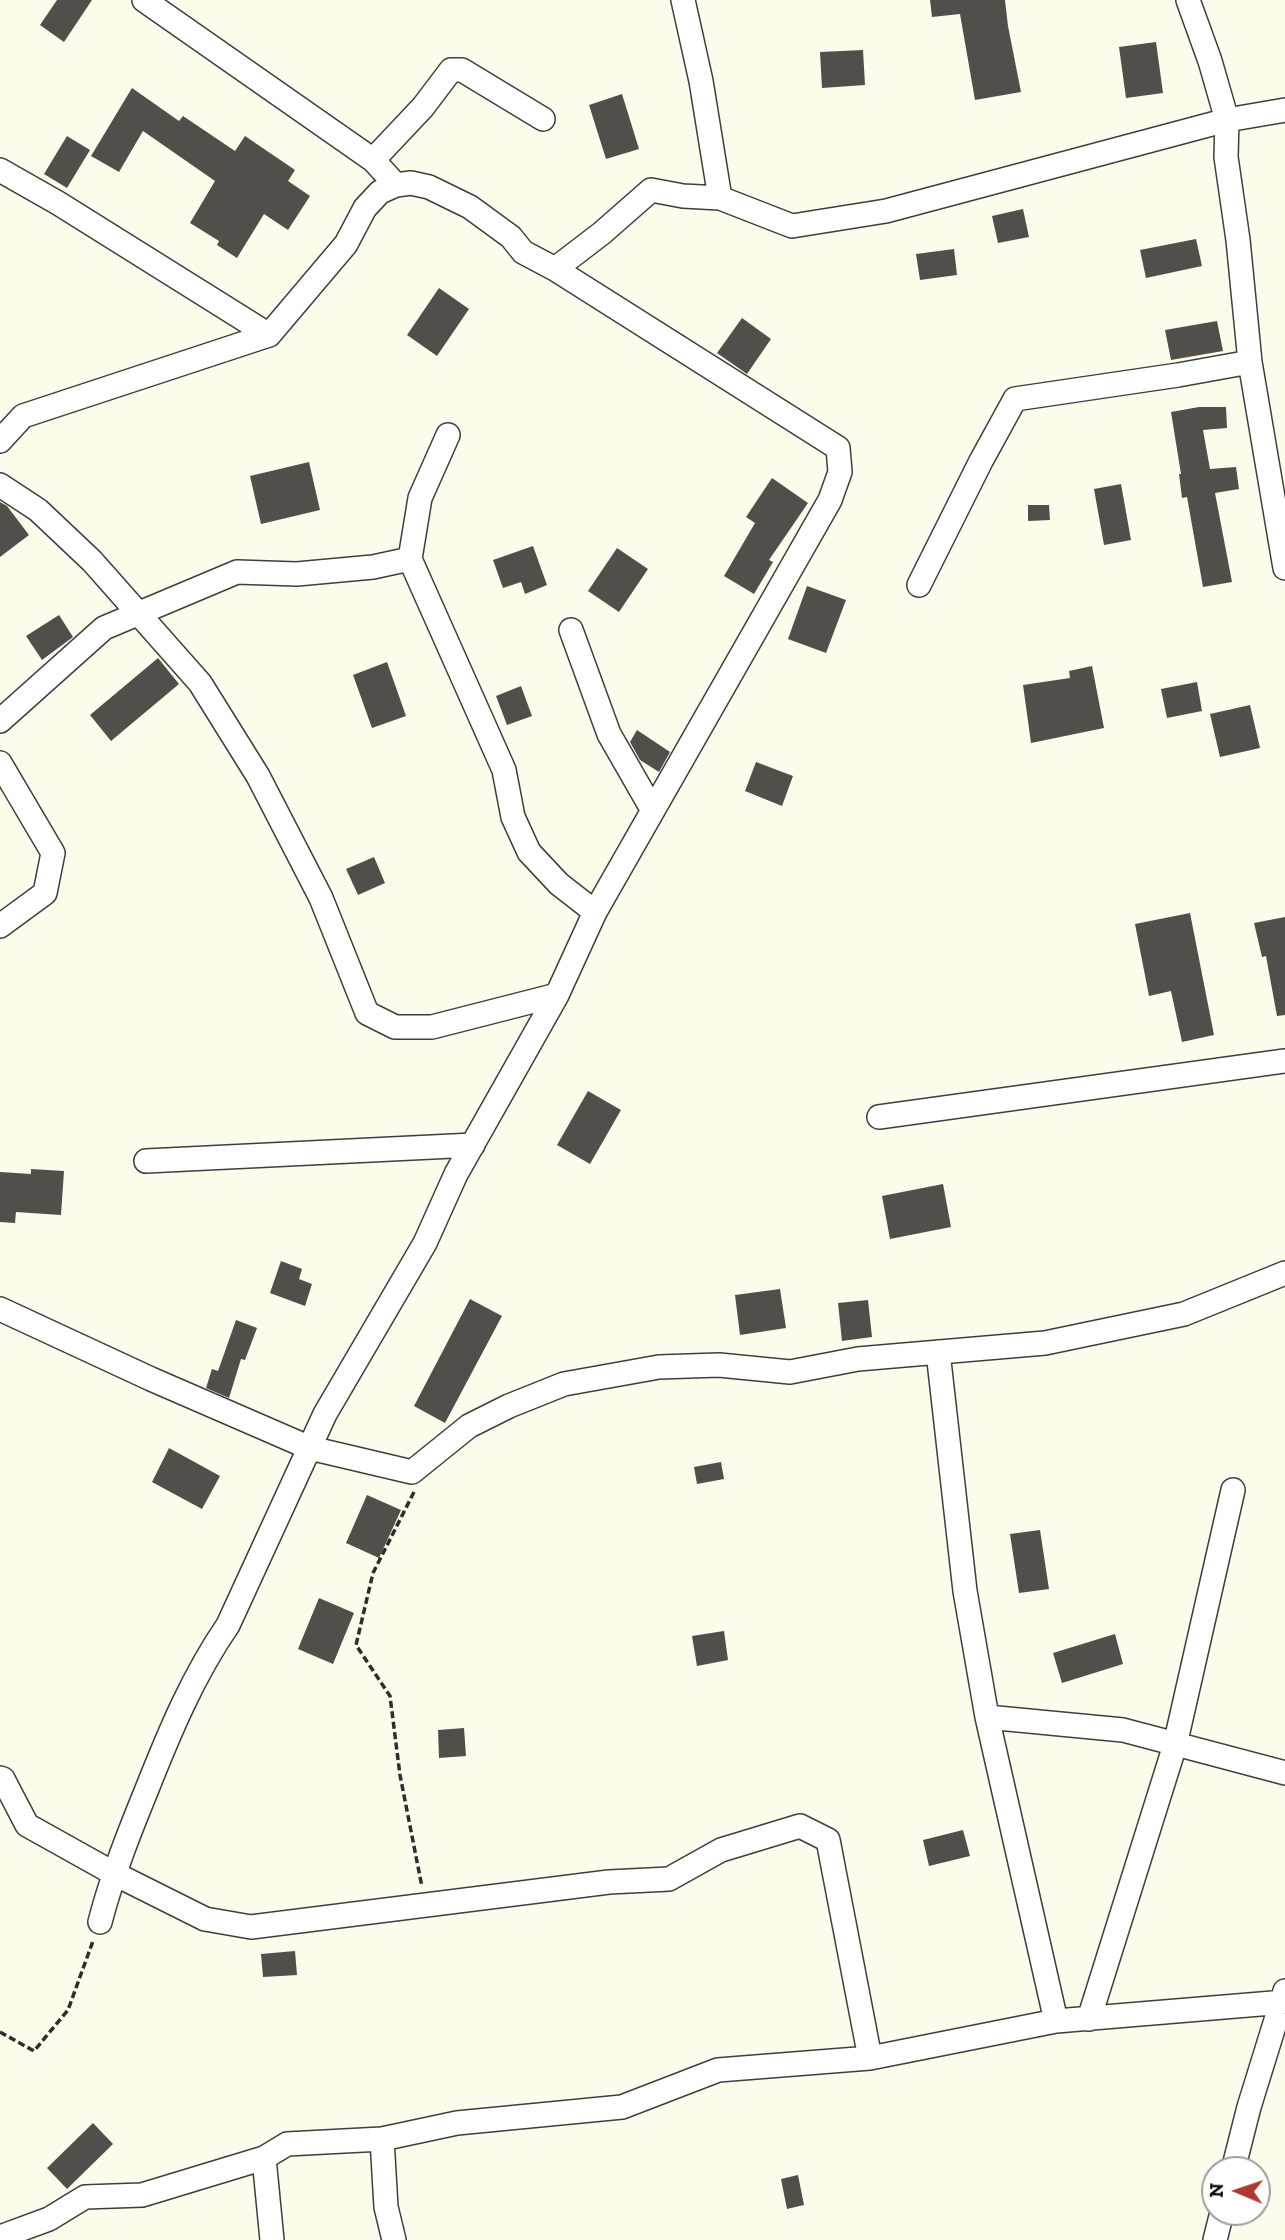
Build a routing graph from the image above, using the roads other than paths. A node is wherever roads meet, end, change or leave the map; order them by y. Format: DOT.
graph roads {
  1 [pos="144,0"];
  2 [pos="683,0"];
  3 [pos="1188,0"];
  4 [pos="1285,110"];
  5 [pos="543,119"];
  6 [pos="1227,120"];
  7 [pos="373,160"];
  8 [pos="0,170"];
  9 [pos="396,185"];
  10 [pos="720,198"];
  11 [pos="555,269"];
  12 [pos="269,335"];
  13 [pos="1250,362"];
  14 [pos="448,435"];
  15 [pos="0,441"];
  16 [pos="0,485"];
  17 [pos="410,559"];
  18 [pos="1285,568"];
  19 [pos="919,585"];
  20 [pos="137,613"];
  21 [pos="571,630"];
  22 [pos="0,721"];
  23 [pos="0,763"];
  24 [pos="652,809"];
  25 [pos="594,912"];
  26 [pos="0,926"];
  27 [pos="557,995"];
  28 [pos="1285,1061"];
  29 [pos="879,1116"];
  30 [pos="472,1145"];
  31 [pos="146,1161"];
  32 [pos="1285,1273"];
  33 [pos="0,1309"];
  34 [pos="938,1352"];
  35 [pos="310,1448"];
  36 [pos="1233,1490"];
  37 [pos="987,1717"];
  38 [pos="1175,1745"];
  39 [pos="1285,1773"];
  40 [pos="0,1778"];
  41 [pos="113,1873"];
  42 [pos="100,1922"];
  43 [pos="1284,1998"];
  44 [pos="1089,2019"];
  45 [pos="1056,2021"];
  46 [pos="870,2058"];
  47 [pos="382,2139"];
  48 [pos="1237,2156"];
  49 [pos="264,2158"];
  50 [pos="0,2237"];
  51 [pos="272,2240"];
  52 [pos="394,2240"];
  1 -- 7 [label="street"];
  2 -- 10 [label="street"];
  3 -- 6 [label="street"];
  4 -- 6 [label="street"];
  5 -- 7 [label="street"];
  6 -- 10 [label="street"];
  6 -- 13 [label="street"];
  7 -- 9 [label="street"];
  8 -- 12 [label="street"];
  9 -- 11 [label="street"];
  9 -- 12 [label="street"];
  10 -- 11 [label="street"];
  11 -- 24 [label="street"];
  12 -- 15 [label="street"];
  13 -- 18 [label="street"];
  13 -- 19 [label="street"];
  14 -- 17 [label="street"];
  16 -- 20 [label="street"];
  17 -- 20 [label="street"];
  17 -- 25 [label="street"];
  20 -- 22 [label="street"];
  20 -- 27 [label="street"];
  21 -- 24 [label="street"];
  23 -- 26 [label="street"];
  24 -- 25 [label="street"];
  25 -- 27 [label="street"];
  27 -- 30 [label="street"];
  28 -- 29 [label="street"];
  30 -- 31 [label="street"];
  30 -- 35 [label="street"];
  32 -- 34 [label="street"];
  33 -- 35 [label="street"];
  34 -- 35 [label="street"];
  34 -- 37 [label="street"];
  35 -- 41 [label="street"];
  36 -- 38 [label="street"];
  37 -- 38 [label="street"];
  37 -- 45 [label="street"];
  38 -- 39 [label="street"];
  38 -- 44 [label="street"];
  40 -- 41 [label="street"];
  41 -- 42 [label="street"];
  41 -- 46 [label="street"];
  43 -- 44 [label="street"];
  43 -- 48 [label="street"];
  44 -- 45 [label="street"];
  45 -- 46 [label="street"];
  46 -- 47 [label="street"];
  47 -- 49 [label="street"];
  47 -- 52 [label="street"];
  49 -- 50 [label="street"];
  49 -- 51 [label="street"];
}
